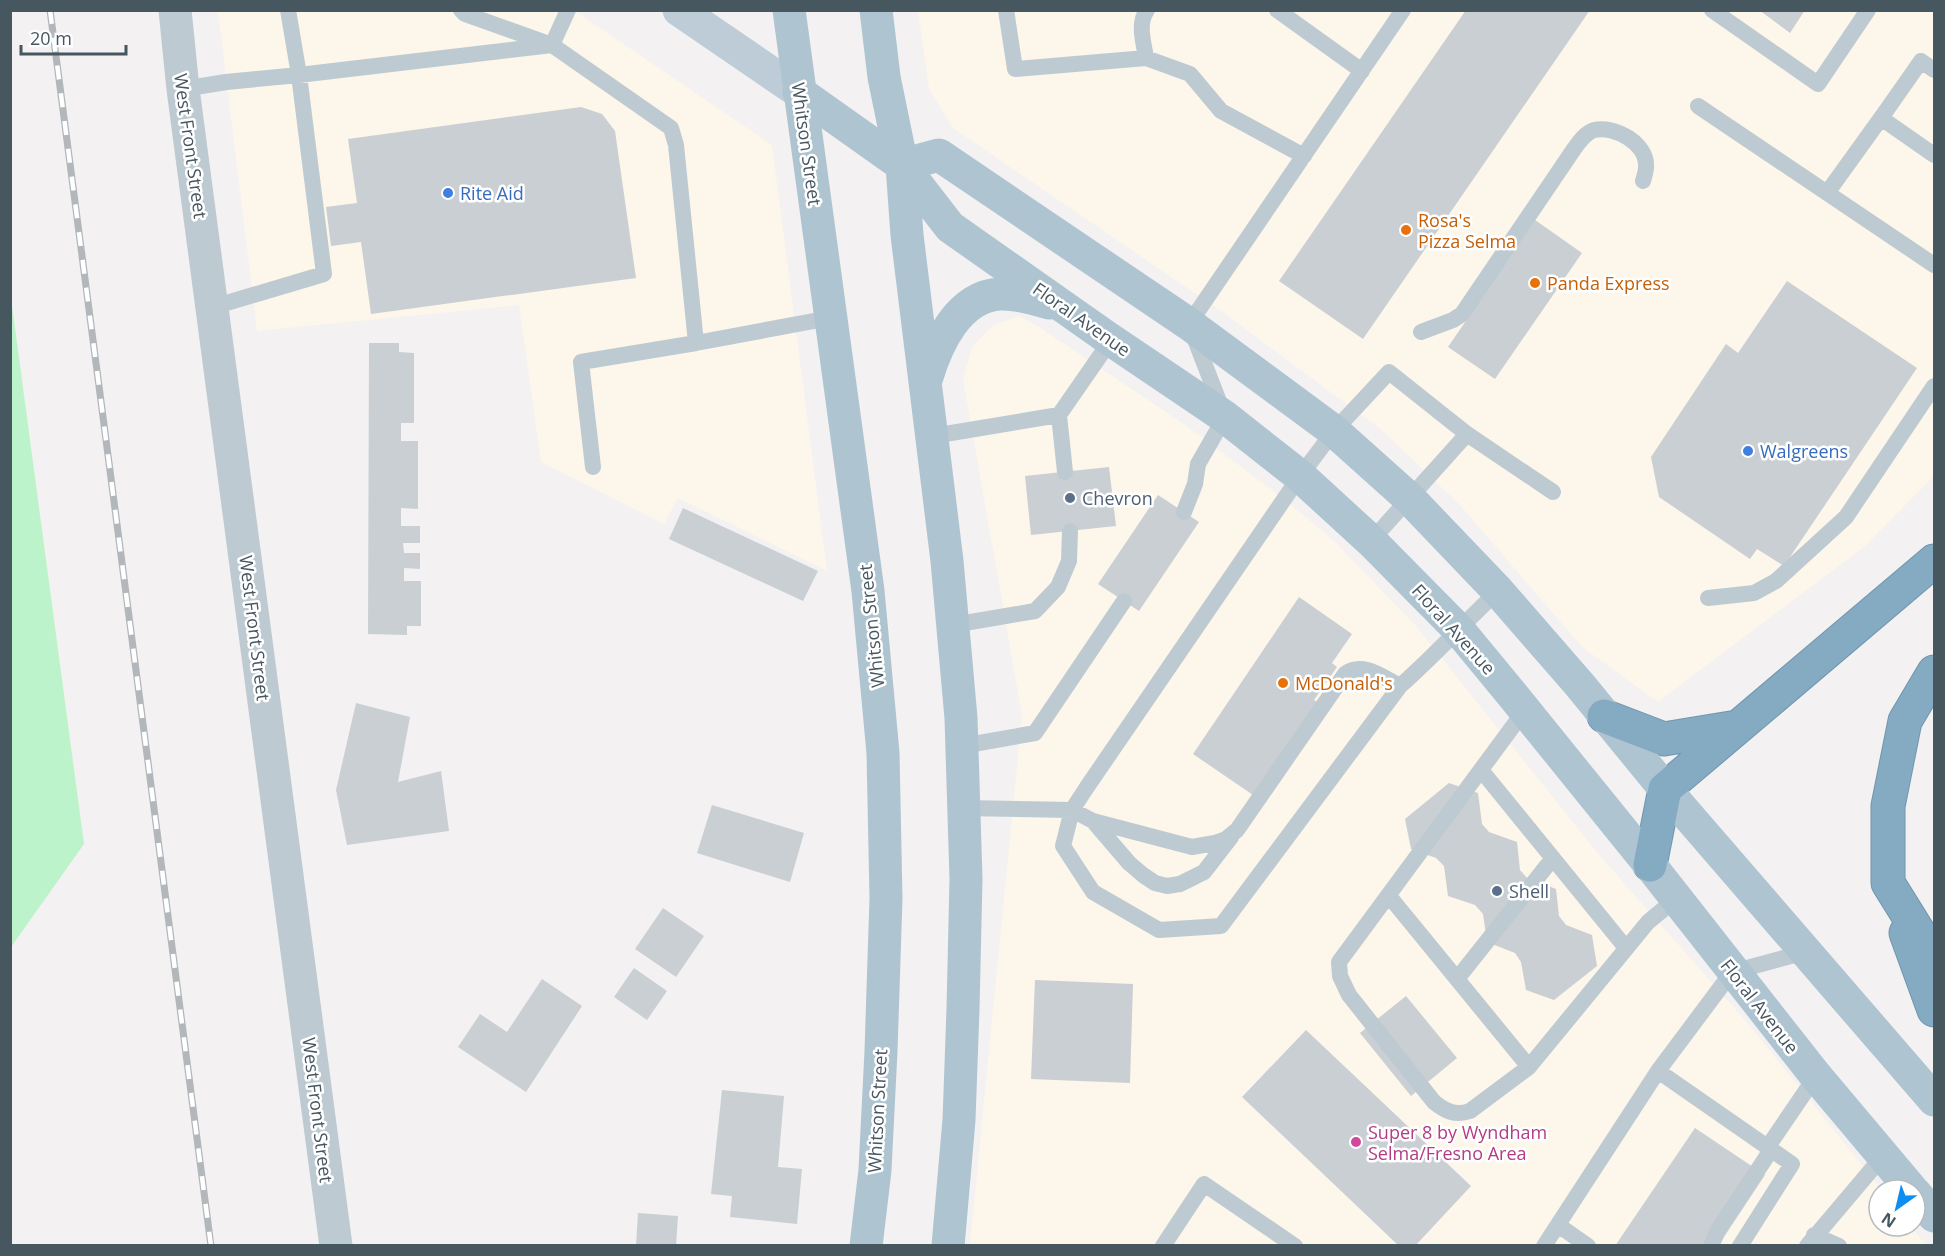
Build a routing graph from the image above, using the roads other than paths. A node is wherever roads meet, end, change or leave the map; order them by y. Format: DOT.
graph roads {
  1 [pos="175,10"];
  2 [pos="288,10"];
  3 [pos="460,10"];
  4 [pos="568,10"];
  5 [pos="679,10"];
  6 [pos="789,10"];
  7 [pos="876,10"];
  8 [pos="1006,10"];
  9 [pos="1147,10"];
  10 [pos="1277,10"];
  11 [pos="1403,10"];
  12 [pos="1712,10"];
  13 [pos="1868,10"];
  14 [pos="552,45"];
  15 [pos="1146,58"];
  16 [pos="1935,70"];
  17 [pos="1362,71"];
  18 [pos="299,75"];
  19 [pos="183,89"];
  20 [pos="799,92"];
  21 [pos="1698,106"];
  22 [pos="1881,118"];
  23 [pos="1935,155"];
  24 [pos="1304,156"];
  25 [pos="902,165"];
  26 [pos="1643,181"];
  27 [pos="1827,193"];
  28 [pos="1935,265"];
  29 [pos="213,307"];
  30 [pos="1064,307"];
  31 [pos="830,318"];
  32 [pos="1189,324"];
  33 [pos="1421,332"];
  34 [pos="1111,340"];
  35 [pos="696,343"];
  36 [pos="926,382"];
  37 [pos="1935,386"];
  38 [pos="1059,415"];
  39 [pos="1226,417"];
  40 [pos="1334,431"];
  41 [pos="1467,434"];
  42 [pos="933,436"];
  43 [pos="593,466"];
  44 [pos="1065,472"];
  45 [pos="1300,476"];
  46 [pos="1554,492"];
  47 [pos="1410,500"];
  48 [pos="1184,512"];
  49 [pos="1070,531"];
  50 [pos="1371,541"];
  51 [pos="1935,561"];
  52 [pos="1498,591"];
  53 [pos="1708,598"];
  54 [pos="1124,601"];
  55 [pos="953,625"];
  56 [pos="1458,629"];
  57 [pos="1935,672"];
  58 [pos="1400,686"];
  59 [pos="1525,710"];
  60 [pos="1604,716"];
  61 [pos="1737,727"];
  62 [pos="962,746"];
  63 [pos="1481,770"];
  64 [pos="1665,789"];
  65 [pos="963,808"];
  66 [pos="1072,810"];
  67 [pos="1093,821"];
  68 [pos="1237,830"];
  69 [pos="1553,858"];
  70 [pos="1650,865"];
  71 [pos="1888,883"];
  72 [pos="1389,896"];
  73 [pos="1677,898"];
  74 [pos="1626,948"];
  75 [pos="1806,952"];
  76 [pos="1935,957"];
  77 [pos="1732,972"];
  78 [pos="1457,979"];
  79 [pos="1935,1010"];
  80 [pos="1529,1067"];
  81 [pos="1658,1071"];
  82 [pos="1816,1076"];
  83 [pos="1935,1100"];
  84 [pos="1769,1149"];
  85 [pos="1883,1156"];
  86 [pos="1902,1178"];
  87 [pos="1558,1225"];
  88 [pos="1811,1240"];
  89 [pos="336,1245"];
  90 [pos="866,1245"];
  91 [pos="948,1245"];
  92 [pos="1163,1245"];
  93 [pos="1295,1245"];
  94 [pos="1544,1245"];
  95 [pos="1588,1245"];
  96 [pos="1712,1245"];
  97 [pos="1740,1245"];
  98 [pos="1839,1245"];
  1 -- 19 [label="street, West Front Street"];
  2 -- 18 [label="lane"];
  3 -- 14 [label="lane"];
  4 -- 14 [label="lane"];
  5 -- 20 [label="main road, Floral Avenue"];
  6 -- 20 [label="main road, Whitson Street"];
  7 -- 25 [label="main road"];
  8 -- 15 [label="lane"];
  9 -- 15 [label="lane"];
  10 -- 17 [label="lane"];
  11 -- 17 [label="lane"];
  12 -- 13 [label="lane"];
  14 -- 18 [label="lane"];
  14 -- 35 [label="lane"];
  15 -- 24 [label="lane"];
  16 -- 22 [label="lane"];
  17 -- 24 [label="lane"];
  18 -- 19 [label="lane"];
  18 -- 29 [label="lane"];
  19 -- 29 [label="street, West Front Street"];
  20 -- 25 [label="main road, Floral Avenue"];
  20 -- 31 [label="main road, Whitson Street"];
  21 -- 27 [label="lane"];
  22 -- 23 [label="lane"];
  22 -- 27 [label="lane"];
  24 -- 32 [label="lane"];
  25 -- 30 [label="main road, Floral Avenue"];
  25 -- 32 [label="main road"];
  25 -- 36 [label="main road"];
  26 -- 33 [label="lane"];
  27 -- 28 [label="lane"];
  29 -- 89 [label="street, West Front Street"];
  30 -- 34 [label="main road, Floral Avenue"];
  30 -- 36 [label="main road"];
  31 -- 35 [label="lane"];
  31 -- 90 [label="main road, Whitson Street"];
  32 -- 39 [label="lane"];
  32 -- 40 [label="main road"];
  34 -- 38 [label="lane"];
  34 -- 39 [label="main road, Floral Avenue"];
  35 -- 43 [label="lane"];
  36 -- 42 [label="main road"];
  37 -- 53 [label="lane"];
  38 -- 42 [label="lane"];
  38 -- 44 [label="lane"];
  39 -- 45 [label="main road, Floral Avenue"];
  39 -- 48 [label="lane"];
  40 -- 41 [label="lane"];
  40 -- 45 [label="lane"];
  40 -- 47 [label="main road"];
  41 -- 46 [label="lane"];
  41 -- 47 [label="lane"];
  42 -- 55 [label="main road"];
  45 -- 50 [label="main road, Floral Avenue"];
  45 -- 66 [label="lane"];
  47 -- 50 [label="lane"];
  47 -- 52 [label="main road"];
  49 -- 55 [label="lane"];
  50 -- 56 [label="main road, Floral Avenue"];
  51 -- 61 [label="highway"];
  52 -- 56 [label="lane"];
  52 -- 60 [label="main road"];
  54 -- 62 [label="lane"];
  55 -- 62 [label="main road"];
  56 -- 58 [label="lane"];
  56 -- 59 [label="main road, Floral Avenue"];
  57 -- 71 [label="highway"];
  58 -- 66 [label="lane"];
  58 -- 68 [label="lane"];
  59 -- 63 [label="lane"];
  59 -- 70 [label="main road, Floral Avenue"];
  60 -- 61 [label="highway"];
  60 -- 64 [label="main road"];
  61 -- 64 [label="highway"];
  62 -- 65 [label="main road"];
  63 -- 69 [label="lane"];
  63 -- 72 [label="lane"];
  64 -- 70 [label="highway"];
  64 -- 75 [label="main road"];
  65 -- 66 [label="lane"];
  65 -- 91 [label="main road"];
  66 -- 67 [label="lane"];
  67 -- 68 [label="lane"];
  67 -- 68 [label="lane"];
  69 -- 74 [label="lane"];
  69 -- 78 [label="lane"];
  70 -- 73 [label="main road, Floral Avenue"];
  71 -- 76 [label="highway"];
  71 -- 79 [label="highway"];
  72 -- 78 [label="lane"];
  72 -- 80 [label="lane"];
  73 -- 74 [label="lane"];
  73 -- 77 [label="main road, Floral Avenue"];
  74 -- 80 [label="lane"];
  75 -- 77 [label="lane"];
  75 -- 83 [label="main road"];
  77 -- 81 [label="lane"];
  77 -- 82 [label="main road, Floral Avenue"];
  78 -- 80 [label="lane"];
  81 -- 84 [label="lane"];
  81 -- 87 [label="lane"];
  82 -- 84 [label="lane"];
  82 -- 85 [label="main road, Floral Avenue"];
  84 -- 96 [label="lane"];
  84 -- 97 [label="lane"];
  85 -- 86 [label="main road, Floral Avenue"];
  85 -- 88 [label="lane"];
  87 -- 94 [label="lane"];
  87 -- 95 [label="lane"];
  88 -- 98 [label="lane"];
  92 -- 93 [label="lane"];
}
